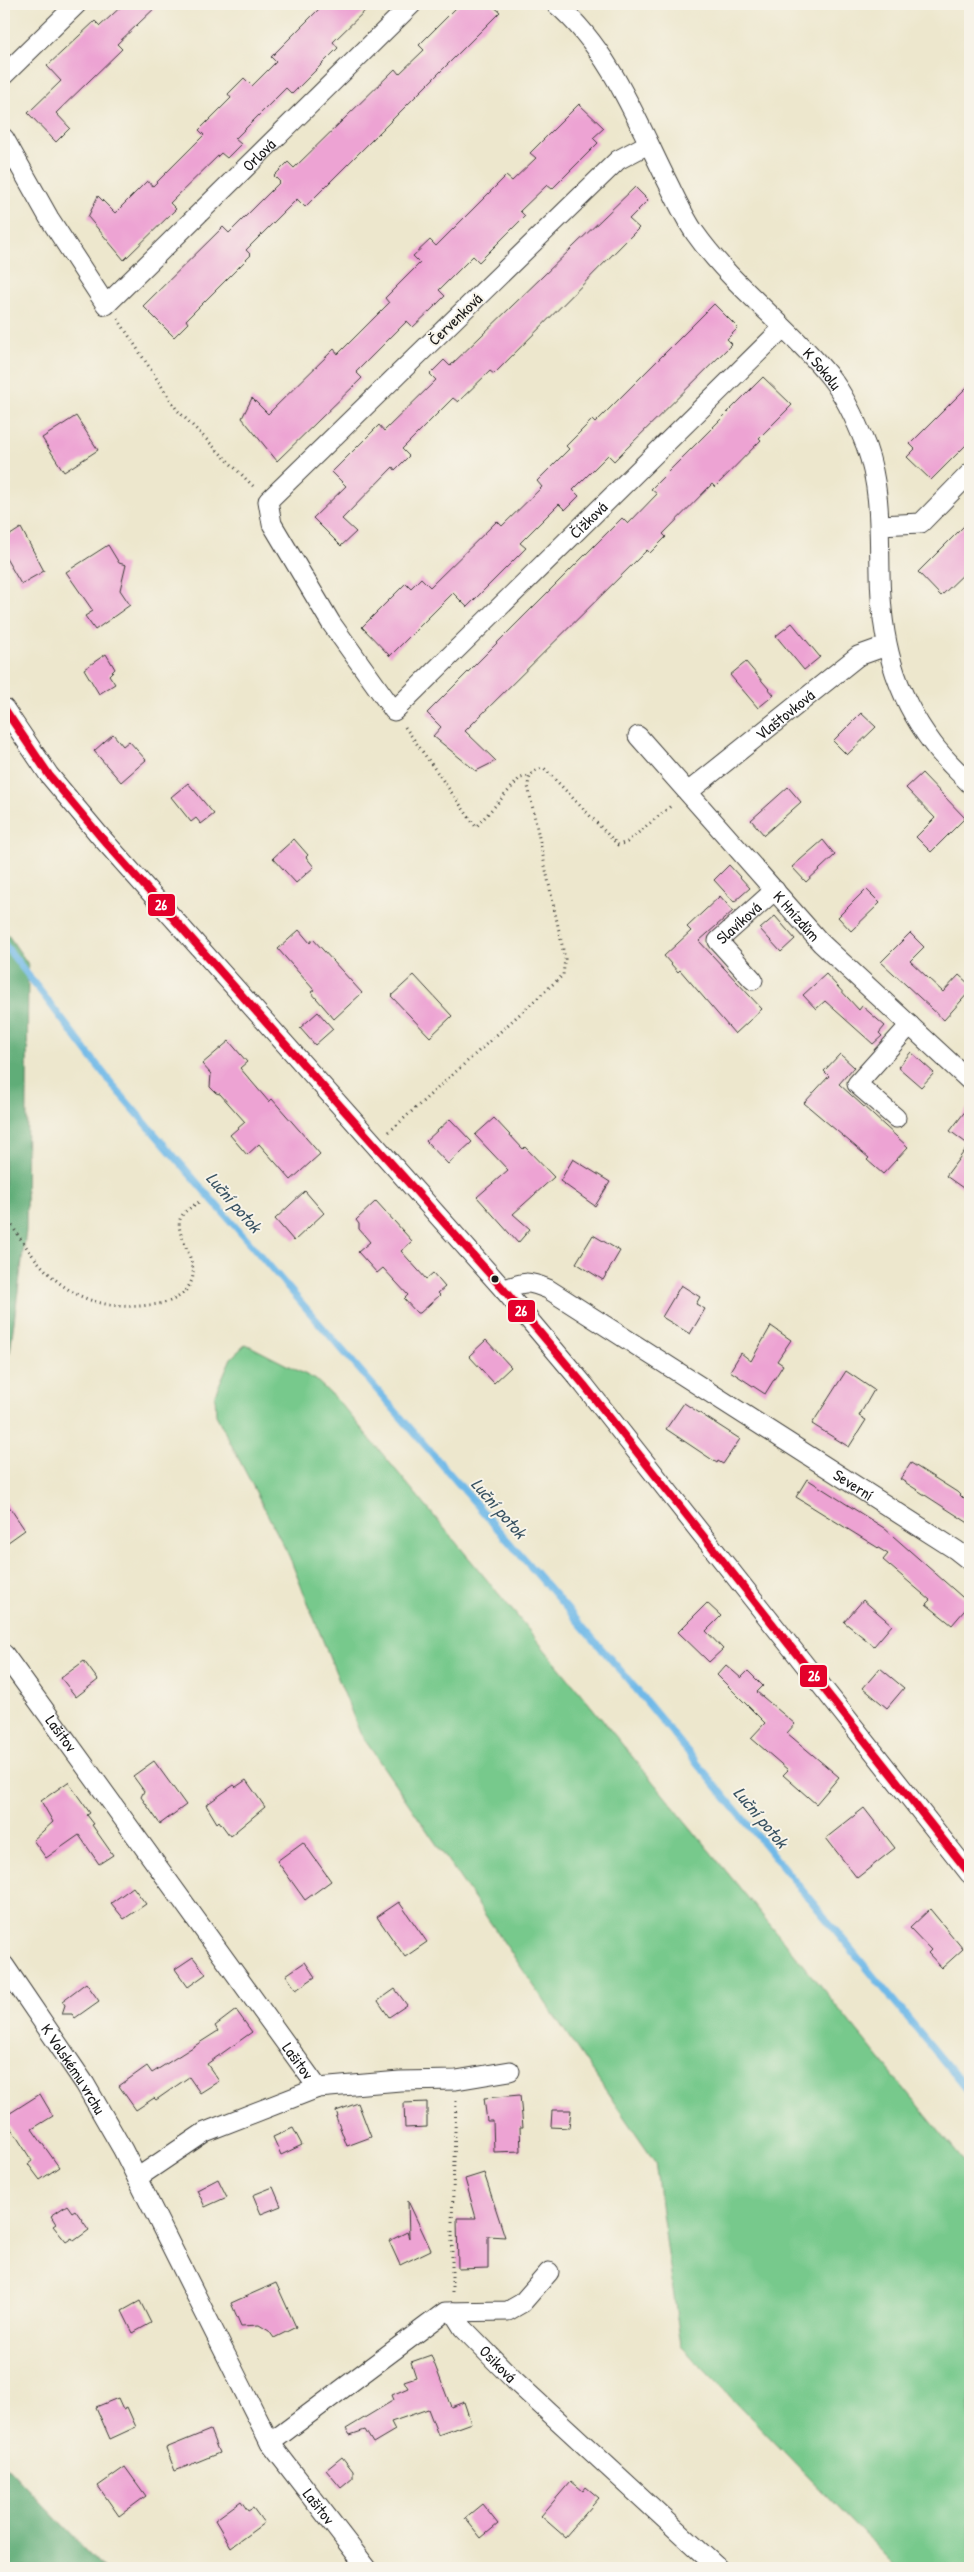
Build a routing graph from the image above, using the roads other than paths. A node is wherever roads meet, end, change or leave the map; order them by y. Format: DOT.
graph roads {
  1 [pos="77,4"];
  2 [pos="412,4"];
  3 [pos="556,4"];
  4 [pos="4,75"];
  5 [pos="4,138"];
  6 [pos="648,144"];
  7 [pos="783,328"];
  8 [pos="970,473"];
  9 [pos="880,525"];
  10 [pos="886,646"];
  11 [pos="4,708"];
  12 [pos="394,711"];
  13 [pos="638,736"];
  14 [pos="970,784"];
  15 [pos="688,792"];
  16 [pos="775,890"];
  17 [pos="753,980"];
  18 [pos="910,1025"];
  19 [pos="970,1081"];
  20 [pos="896,1118"];
  21 [pos="504,1290"];
  22 [pos="970,1562"];
  23 [pos="4,1654"];
  24 [pos="970,1874"];
  25 [pos="4,1965"];
  26 [pos="510,2071"];
  27 [pos="318,2088"];
  28 [pos="137,2178"];
  29 [pos="549,2272"];
  30 [pos="453,2312"];
  31 [pos="270,2443"];
  32 [pos="367,2568"];
  33 [pos="718,2568"];
  1 -- 4 [label="street"];
  2 -- 5 [label="street, Orlová"];
  3 -- 6 [label="street, K Sokolu"];
  6 -- 7 [label="street, K Sokolu"];
  6 -- 12 [label="street, Červenková"];
  7 -- 9 [label="street, K Sokolu"];
  7 -- 12 [label="street, Čížková"];
  8 -- 9 [label="street"];
  9 -- 10 [label="street, K Sokolu"];
  10 -- 14 [label="street, K Sokolu"];
  10 -- 15 [label="street, Vlaštovková"];
  11 -- 21 [label="street"];
  13 -- 15 [label="street, K Hnízdům"];
  15 -- 16 [label="street, K Hnízdům"];
  16 -- 17 [label="street, Slavíková"];
  16 -- 18 [label="street, K Hnízdům"];
  18 -- 19 [label="street, K Hnízdům"];
  18 -- 20 [label="street"];
  21 -- 22 [label="street, Severní"];
  21 -- 24 [label="street"];
  23 -- 27 [label="street, Lašitov"];
  25 -- 28 [label="street, K Volskému vrchu"];
  26 -- 27 [label="street"];
  27 -- 28 [label="street, Lašitov"];
  28 -- 31 [label="street, Lašitov"];
  29 -- 30 [label="street"];
  30 -- 31 [label="street"];
  30 -- 33 [label="street, Osiková"];
  31 -- 32 [label="street, Lašitov"];
}
